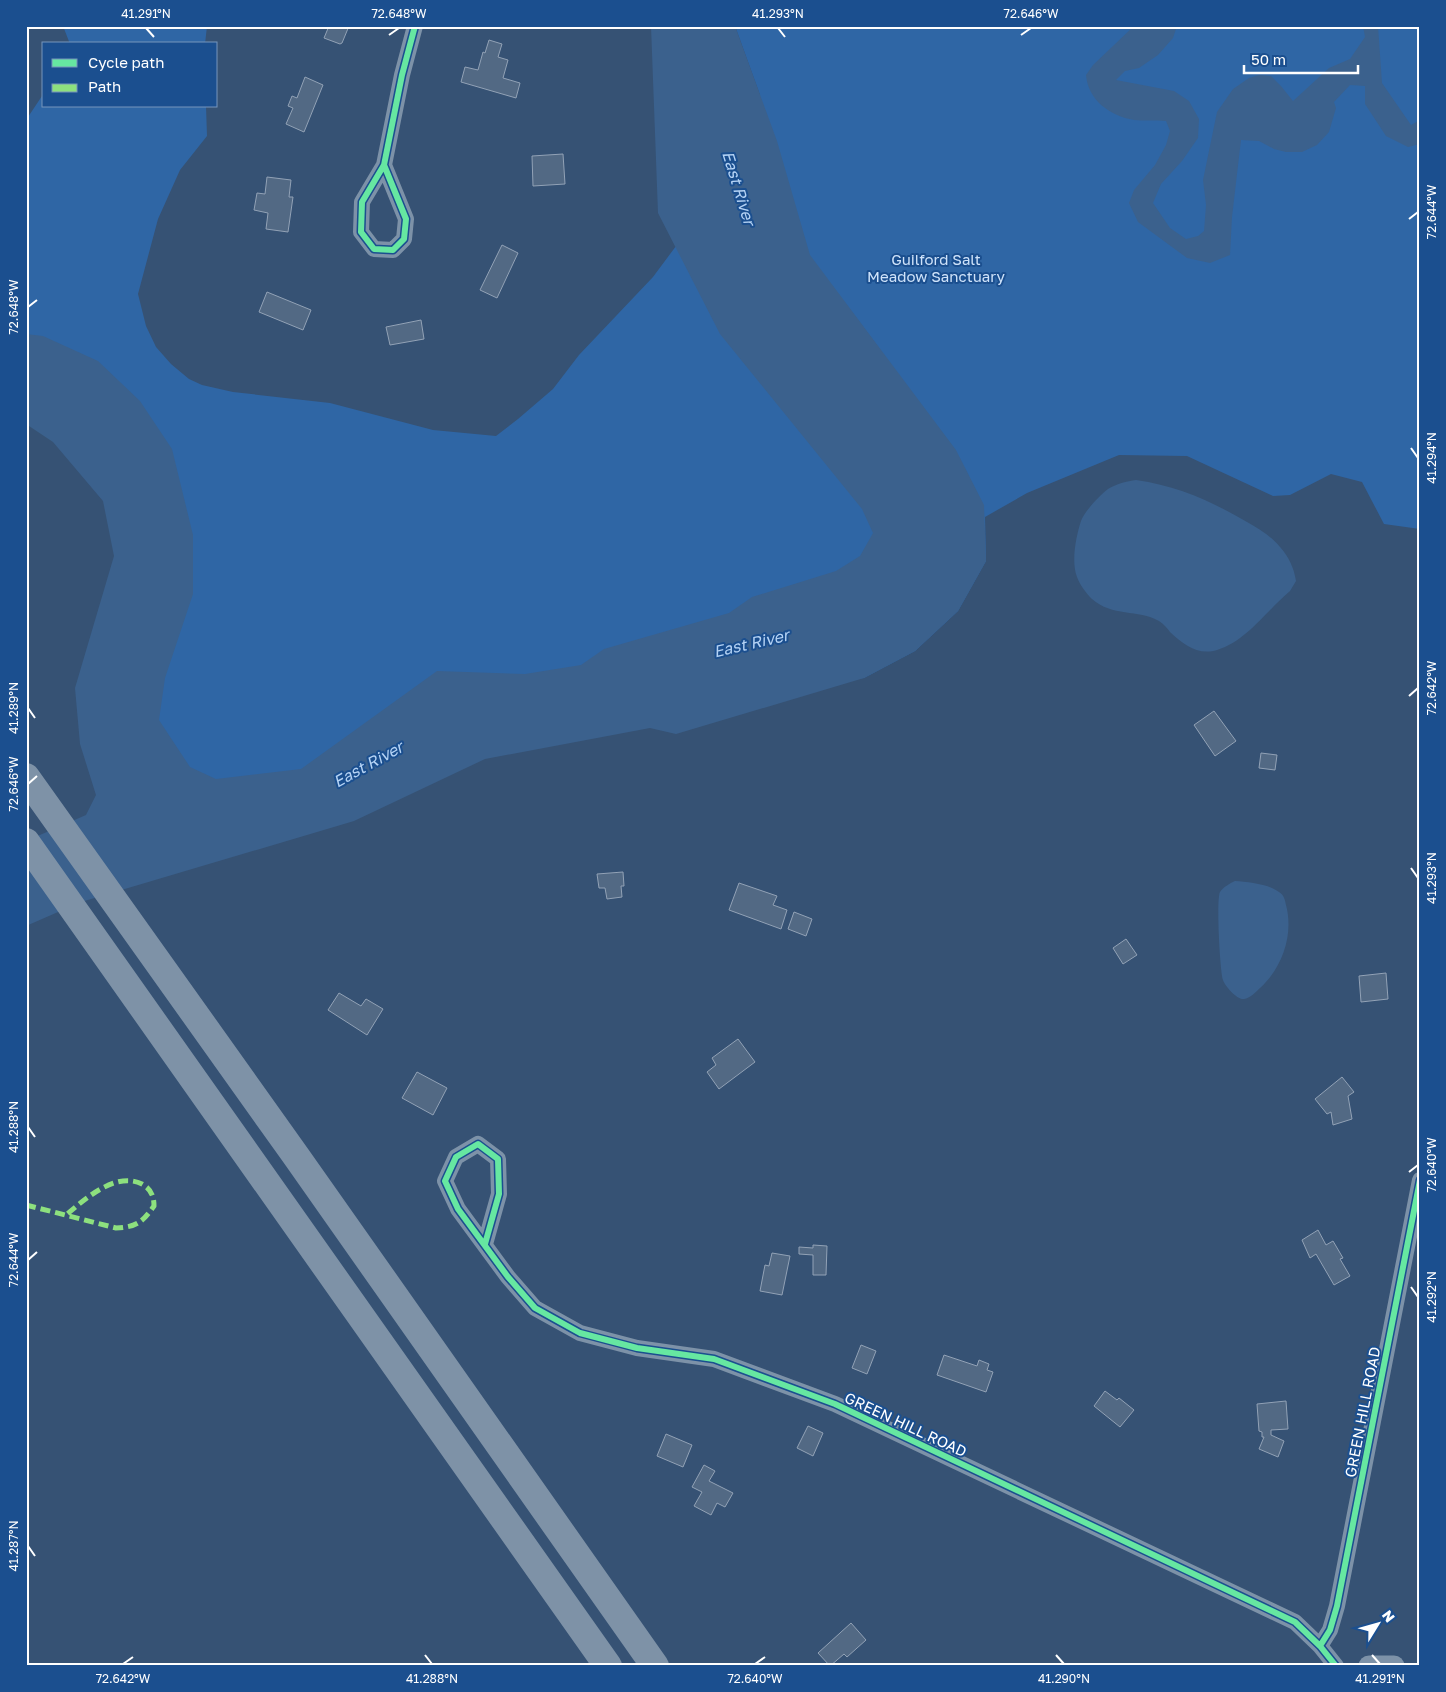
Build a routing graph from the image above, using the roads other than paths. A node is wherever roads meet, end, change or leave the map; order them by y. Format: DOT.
graph roads {
  1 [pos="415,26"];
  2 [pos="384,165"];
  3 [pos="26,777"];
  4 [pos="26,842"];
  5 [pos="1420,1180"];
  6 [pos="484,1244"];
  7 [pos="1320,1646"];
  8 [pos="608,1666"];
  9 [pos="655,1666"];
  10 [pos="1336,1666"];
  11 [pos="1369,1666"];
  12 [pos="1394,1666"];
  1 -- 2 [label="street"];
  2 -- 2 [label="street"];
  3 -- 9 [label="highway"];
  4 -- 8 [label="highway"];
  5 -- 7 [label="street, GREEN HILL ROAD"];
  6 -- 6 [label="street, GREEN HILL ROAD"];
  6 -- 7 [label="street, GREEN HILL ROAD"];
  7 -- 10 [label="street, GREEN HILL ROAD"];
  11 -- 12 [label="street"];
}
